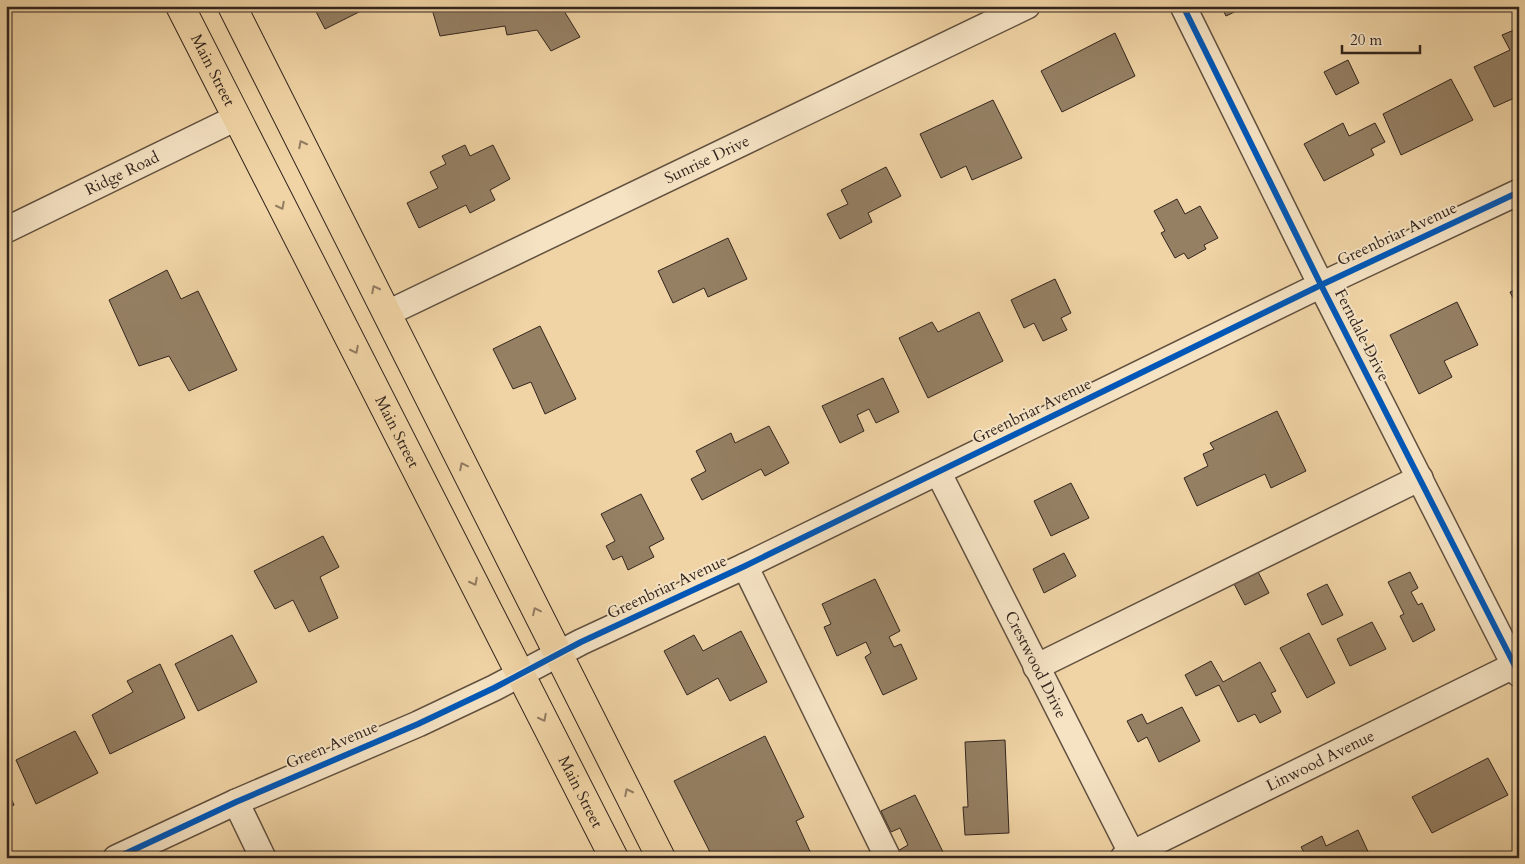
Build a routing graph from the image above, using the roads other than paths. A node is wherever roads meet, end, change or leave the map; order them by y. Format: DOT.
graph roads {
  1 [pos="180,6"];
  2 [pos="232,6"];
  3 [pos="1027,6"];
  4 [pos="1183,6"];
  5 [pos="236,118"];
  6 [pos="1519,192"];
  7 [pos="6,230"];
  8 [pos="1321,285"];
  9 [pos="388,313"];
  10 [pos="938,472"];
  11 [pos="1420,478"];
  12 [pos="745,566"];
  13 [pos="557,655"];
  14 [pos="1036,667"];
  15 [pos="1517,667"];
  16 [pos="521,674"];
  17 [pos="236,802"];
  18 [pos="1130,856"];
  19 [pos="116,858"];
  20 [pos="263,858"];
  21 [pos="614,858"];
  22 [pos="661,858"];
  23 [pos="888,858"];
  1 -- 5 [label="main road, Main Street"];
  9 -- 2 [label="main road, one-way"];
  3 -- 9 [label="street, Sunrise Drive"];
  4 -- 8 [label="street, Ferndale Drive"];
  5 -- 7 [label="street, Ridge Road"];
  5 -- 16 [label="main road, Main Street, one-way"];
  6 -- 8 [label="street, Greenbriar Avenue"];
  8 -- 10 [label="street, Greenbriar Avenue"];
  8 -- 11 [label="street, Ferndale Drive"];
  13 -- 9 [label="main road, one-way"];
  10 -- 12 [label="street, Greenbriar Avenue"];
  10 -- 14 [label="street, Crestwood Drive"];
  11 -- 14 [label="street"];
  11 -- 15 [label="street, Ferndale Drive"];
  12 -- 13 [label="street, Greenbriar Avenue"];
  12 -- 23 [label="street"];
  13 -- 16 [label="street, Green Avenue"];
  22 -- 13 [label="main road, one-way"];
  14 -- 18 [label="street, Crestwood Drive"];
  15 -- 18 [label="street, Linwood Avenue"];
  16 -- 17 [label="street, Green Avenue"];
  16 -- 21 [label="main road, Main Street, one-way"];
  17 -- 19 [label="street, Green Avenue"];
  17 -- 20 [label="street"];
}
